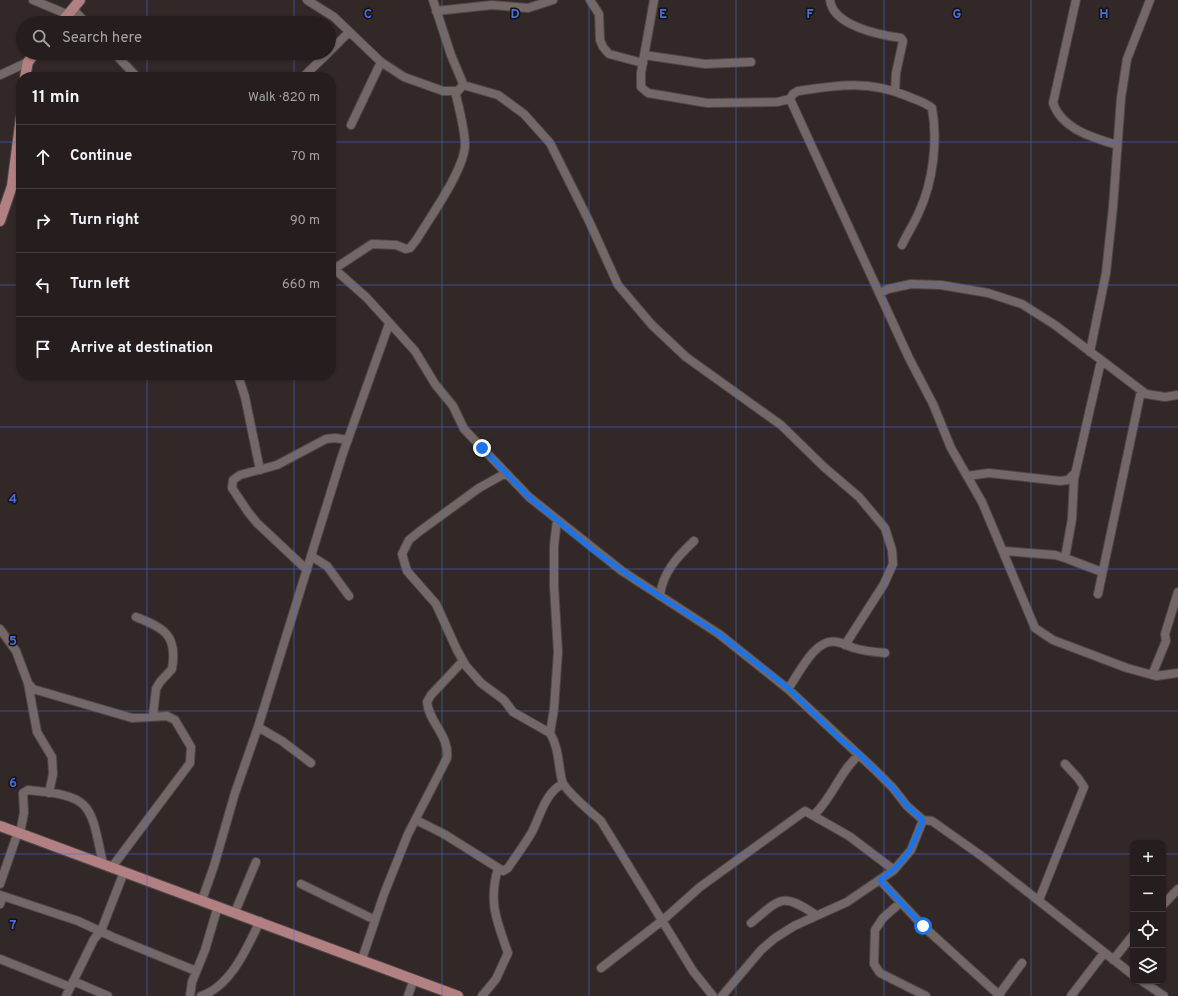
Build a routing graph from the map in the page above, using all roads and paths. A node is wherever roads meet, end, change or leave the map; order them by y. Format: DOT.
graph roads {
  1 [pos="33,0"];
  2 [pos="80,0"];
  3 [pos="307,0"];
  4 [pos="433,0"];
  5 [pos="553,0"];
  6 [pos="590,0"];
  7 [pos="654,0"];
  8 [pos="830,0"];
  9 [pos="1076,0"];
  10 [pos="1150,0"];
  11 [pos="527,4"];
  12 [pos="436,11"];
  13 [pos="71,12"];
  14 [pos="67,16"];
  15 [pos="76,16"];
  16 [pos="332,16"];
  17 [pos="336,19"];
  18 [pos="349,32"];
  19 [pos="336,44"];
  20 [pos="643,59"];
  21 [pos="121,60"];
  22 [pos="320,60"];
  23 [pos="28,62"];
  24 [pos="381,62"];
  25 [pos="751,62"];
  26 [pos="26,72"];
  27 [pos="132,72"];
  28 [pos="308,72"];
  29 [pos="0,76"];
  30 [pos="463,85"];
  31 [pos="895,91"];
  32 [pos="455,92"];
  33 [pos="790,99"];
  34 [pos="351,125"];
  35 [pos="1117,145"];
  36 [pos="16,158"];
  37 [pos="0,221"];
  38 [pos="902,245"];
  39 [pos="336,265"];
  40 [pos="336,270"];
  41 [pos="880,293"];
  42 [pos="389,324"];
  43 [pos="1090,352"];
  44 [pos="1101,361"];
  45 [pos="240,380"];
  46 [pos="1142,391"];
  47 [pos="1178,395"];
  48 [pos="348,440"];
  49 [pos="260,470"];
  50 [pos="506,473"];
  51 [pos="1075,473"];
  52 [pos="968,476"];
  53 [pos="557,520"];
  54 [pos="694,541"];
  55 [pos="1004,551"];
  56 [pos="311,556"];
  57 [pos="1065,558"];
  58 [pos="307,570"];
  59 [pos="1102,572"];
  60 [pos="1178,592"];
  61 [pos="1098,594"];
  62 [pos="349,596"];
  63 [pos="660,596"];
  64 [pos="136,617"];
  65 [pos="0,629"];
  66 [pos="845,645"];
  67 [pos="885,653"];
  68 [pos="463,662"];
  69 [pos="1178,672"];
  70 [pos="1152,675"];
  71 [pos="28,683"];
  72 [pos="788,688"];
  73 [pos="153,715"];
  74 [pos="258,727"];
  75 [pos="550,733"];
  76 [pos="859,754"];
  77 [pos="311,763"];
  78 [pos="1065,764"];
  79 [pos="564,784"];
  80 [pos="49,793"];
  81 [pos="814,814"];
  82 [pos="416,820"];
  83 [pos="923,820"];
  84 [pos="0,826"];
  85 [pos="19,832"];
  86 [pos="256,862"];
  87 [pos="107,865"];
  88 [pos="498,868"];
  89 [pos="894,870"];
  90 [pos="124,872"];
  91 [pos="880,880"];
  92 [pos="0,884"];
  93 [pos="301,884"];
  94 [pos="1178,889"];
  95 [pos="1,898"];
  96 [pos="202,900"];
  97 [pos="1039,900"];
  98 [pos="1166,902"];
  99 [pos="900,903"];
  100 [pos="218,906"];
  101 [pos="235,912"];
  102 [pos="816,915"];
  103 [pos="375,920"];
  104 [pos="663,920"];
  105 [pos="260,921"];
  106 [pos="751,923"];
  107 [pos="101,931"];
  108 [pos="1130,939"];
  109 [pos="1104,952"];
  110 [pos="0,959"];
  111 [pos="362,959"];
  112 [pos="1113,960"];
  113 [pos="1022,963"];
  114 [pos="601,968"];
  115 [pos="196,971"];
  116 [pos="1130,973"];
  117 [pos="414,979"];
  118 [pos="72,984"];
  119 [pos="1146,984"];
  120 [pos="192,985"];
  121 [pos="66,996"];
  122 [pos="108,996"];
  123 [pos="190,996"];
  124 [pos="199,996"];
  125 [pos="408,996"];
  126 [pos="458,996"];
  127 [pos="482,996"];
  128 [pos="713,996"];
  129 [pos="722,996"];
  130 [pos="926,996"];
  131 [pos="999,996"];
  132 [pos="1071,996"];
  133 [pos="1164,996"];
  1 -- 13 [label="street"];
  2 -- 13 [label="main road"];
  3 -- 16 [label="street"];
  4 -- 12 [label="street"];
  5 -- 11 [label="street"];
  6 -- 20 [label="street"];
  7 -- 20 [label="street"];
  8 -- 31 [label="street"];
  9 -- 35 [label="street"];
  10 -- 35 [label="street"];
  11 -- 12 [label="street"];
  12 -- 30 [label="street"];
  13 -- 14 [label="main road"];
  13 -- 15 [label="street"];
  17 -- 18 [label="street"];
  18 -- 19 [label="street"];
  18 -- 24 [label="street"];
  20 -- 25 [label="street"];
  20 -- 33 [label="street"];
  21 -- 27 [label="street"];
  22 -- 28 [label="street"];
  23 -- 26 [label="main road"];
  23 -- 29 [label="street"];
  24 -- 32 [label="street"];
  24 -- 34 [label="street"];
  30 -- 32 [label="street"];
  30 -- 66 [label="street"];
  31 -- 33 [label="street"];
  31 -- 38 [label="street"];
  32 -- 39 [label="street"];
  33 -- 41 [label="street"];
  35 -- 43 [label="street"];
  36 -- 37 [label="main road"];
  40 -- 42 [label="street"];
  41 -- 43 [label="street"];
  41 -- 52 [label="street"];
  42 -- 48 [label="street"];
  42 -- 50 [label="street"];
  43 -- 44 [label="street"];
  44 -- 46 [label="street"];
  44 -- 51 [label="street"];
  45 -- 49 [label="street"];
  46 -- 47 [label="street"];
  46 -- 59 [label="street"];
  48 -- 49 [label="street"];
  48 -- 56 [label="street"];
  49 -- 58 [label="street"];
  50 -- 53 [label="street"];
  50 -- 68 [label="street"];
  51 -- 52 [label="street"];
  51 -- 57 [label="street"];
  52 -- 55 [label="street"];
  53 -- 63 [label="street"];
  53 -- 75 [label="street"];
  54 -- 63 [label="street"];
  55 -- 57 [label="street"];
  55 -- 70 [label="street"];
  56 -- 58 [label="street"];
  56 -- 62 [label="street"];
  57 -- 59 [label="street"];
  58 -- 74 [label="street"];
  59 -- 61 [label="street"];
  60 -- 70 [label="street"];
  63 -- 72 [label="street"];
  64 -- 73 [label="street"];
  65 -- 71 [label="street"];
  66 -- 67 [label="street"];
  66 -- 72 [label="street"];
  68 -- 75 [label="street"];
  68 -- 82 [label="street"];
  69 -- 70 [label="street"];
  71 -- 73 [label="street"];
  71 -- 80 [label="street"];
  72 -- 76 [label="street"];
  73 -- 87 [label="street"];
  74 -- 77 [label="street"];
  74 -- 96 [label="street"];
  75 -- 79 [label="street"];
  76 -- 81 [label="street"];
  76 -- 83 [label="street"];
  78 -- 97 [label="street"];
  79 -- 88 [label="street"];
  79 -- 104 [label="street"];
  80 -- 85 [label="street"];
  80 -- 87 [label="street"];
  81 -- 89 [label="street"];
  81 -- 104 [label="street"];
  82 -- 88 [label="street"];
  82 -- 103 [label="street"];
  83 -- 89 [label="street"];
  83 -- 97 [label="street"];
  84 -- 85 [label="main road"];
  85 -- 87 [label="main road"];
  85 -- 92 [label="street"];
  86 -- 101 [label="street"];
  87 -- 90 [label="main road"];
  88 -- 127 [label="street"];
  89 -- 91 [label="street"];
  90 -- 96 [label="main road"];
  90 -- 107 [label="street"];
  91 -- 99 [label="street"];
  91 -- 102 [label="street"];
  93 -- 103 [label="street"];
  94 -- 98 [label="street"];
  95 -- 107 [label="street"];
  96 -- 100 [label="main road"];
  97 -- 109 [label="street"];
  99 -- 130 [label="street"];
  99 -- 131 [label="street"];
  100 -- 101 [label="main road"];
  100 -- 115 [label="street"];
  101 -- 105 [label="main road"];
  102 -- 106 [label="street"];
  102 -- 129 [label="street"];
  103 -- 111 [label="street"];
  104 -- 114 [label="street"];
  104 -- 128 [label="street"];
  105 -- 111 [label="main road"];
  105 -- 124 [label="street"];
  107 -- 115 [label="street"];
  107 -- 118 [label="street"];
  108 -- 112 [label="street"];
  109 -- 112 [label="street"];
  109 -- 132 [label="street"];
  110 -- 118 [label="street"];
  111 -- 117 [label="main road"];
  112 -- 116 [label="street"];
  113 -- 131 [label="street"];
  115 -- 120 [label="street"];
  117 -- 125 [label="street"];
  117 -- 126 [label="main road"];
  118 -- 121 [label="street"];
  118 -- 122 [label="street"];
  119 -- 133 [label="street"];
  120 -- 123 [label="street"];
  120 -- 124 [label="street"];
}
